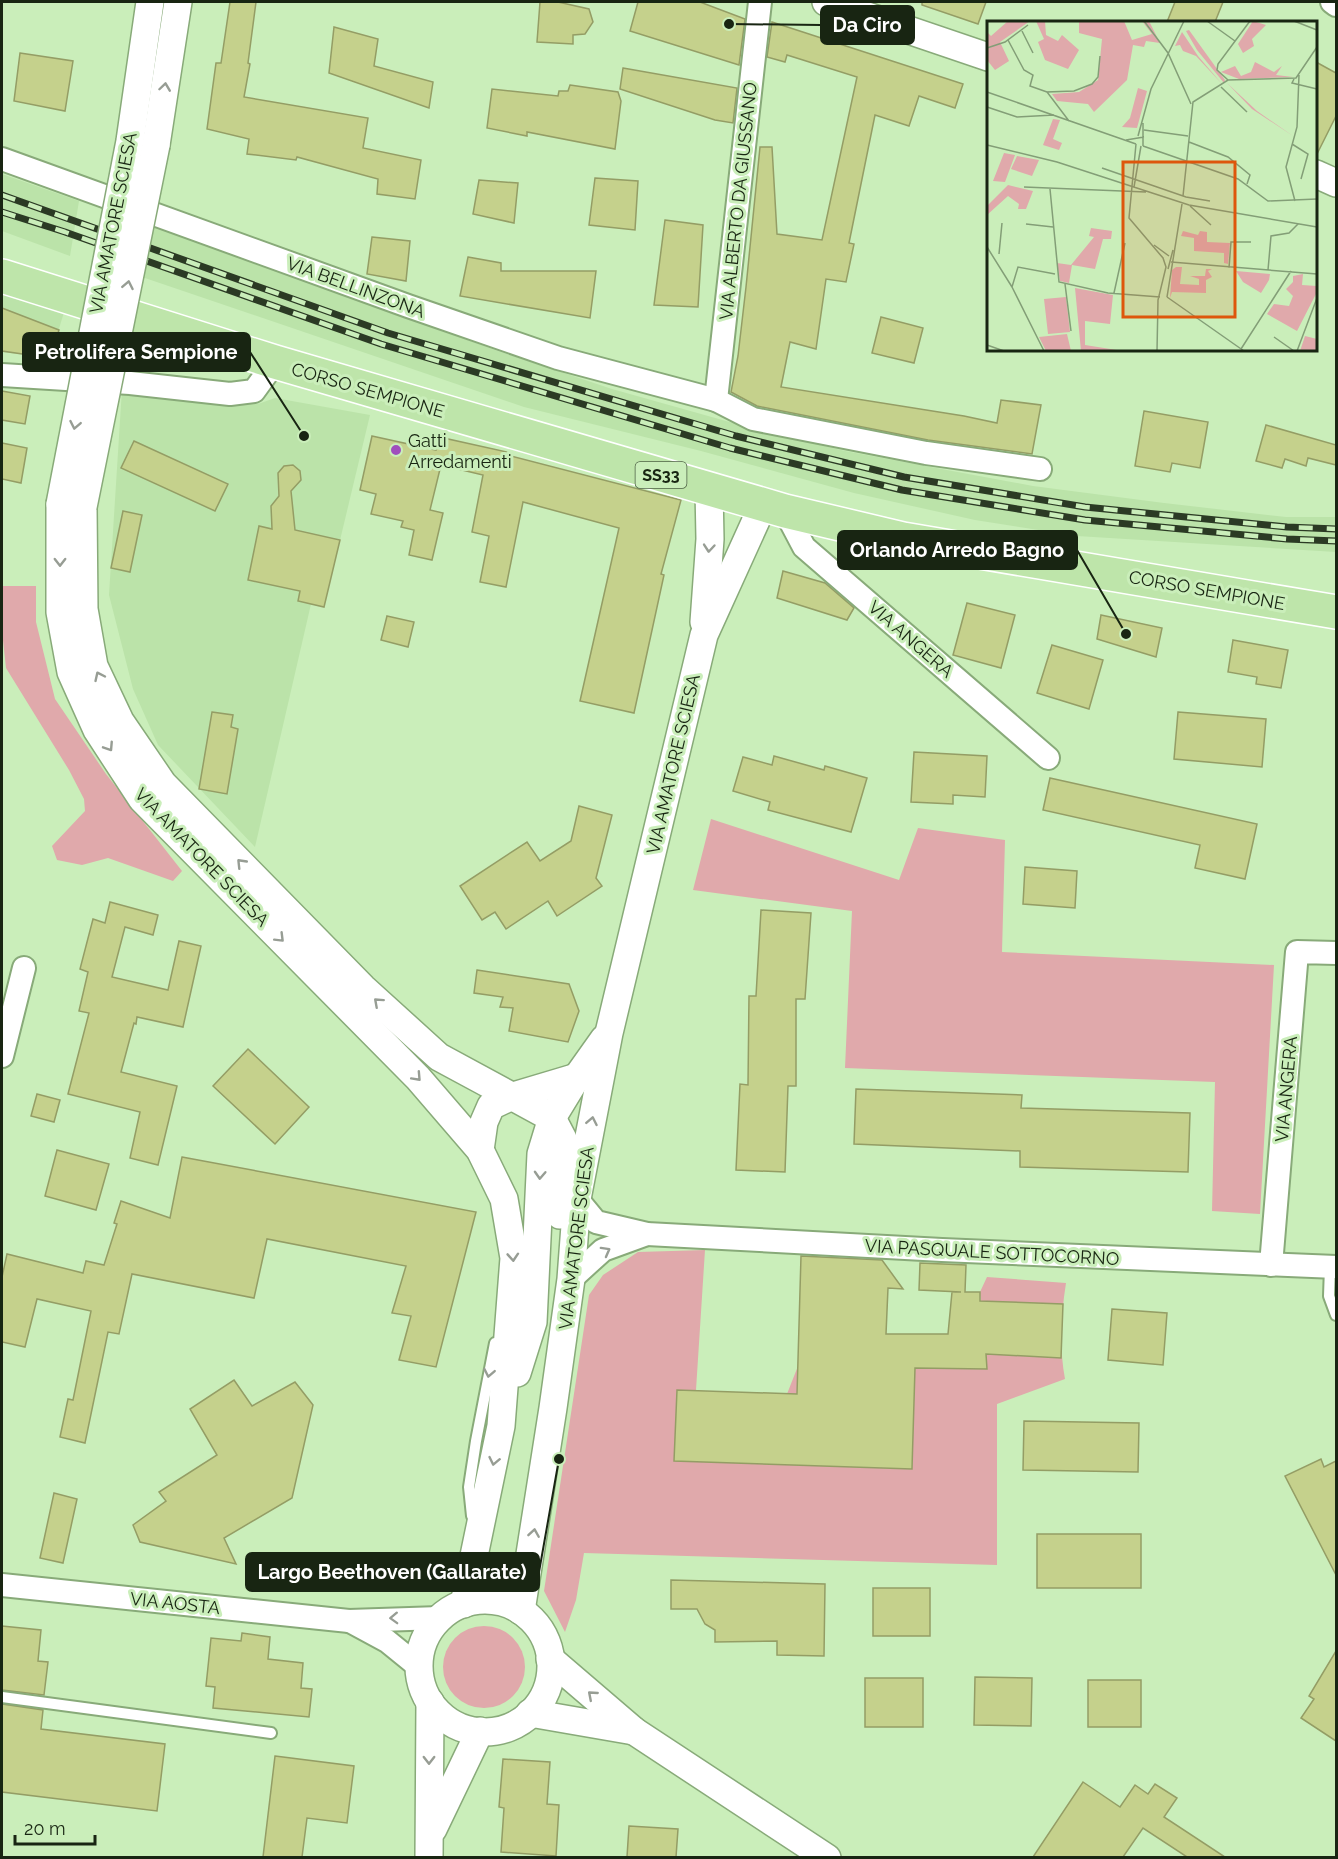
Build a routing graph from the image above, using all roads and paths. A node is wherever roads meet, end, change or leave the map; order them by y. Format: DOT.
graph roads {
  1 [pos="150,2"];
  2 [pos="178,2"];
  3 [pos="759,2"];
  4 [pos="826,2"];
  5 [pos="1332,2"];
  6 [pos="1336,5"];
  7 [pos="987,57"];
  8 [pos="2,159"];
  9 [pos="1317,174"];
  10 [pos="1336,183"];
  11 [pos="2,276"];
  12 [pos="275,362"];
  13 [pos="2,375"];
  14 [pos="716,400"];
  15 [pos="1040,469"];
  16 [pos="709,489"];
  17 [pos="71,506"];
  18 [pos="774,508"];
  19 [pos="1336,612"];
  20 [pos="704,635"];
  21 [pos="1048,758"];
  22 [pos="1336,953"];
  23 [pos="24,968"];
  24 [pos="609,1033"];
  25 [pos="2,1056"];
  26 [pos="577,1077"];
  27 [pos="510,1096"];
  28 [pos="552,1119"];
  29 [pos="480,1150"];
  30 [pos="577,1199"];
  31 [pos="647,1234"];
  32 [pos="1271,1265"];
  33 [pos="1333,1267"];
  34 [pos="571,1279"];
  35 [pos="1336,1315"];
  36 [pos="510,1320"];
  37 [pos="553,1408"];
  38 [pos="501,1426"];
  39 [pos="476,1549"];
  40 [pos="2,1585"];
  41 [pos="464,1604"];
  42 [pos="521,1611"];
  43 [pos="440,1618"];
  44 [pos="349,1621"];
  45 [pos="550,1659"];
  46 [pos="419,1667"];
  47 [pos="2,1697"];
  48 [pos="430,1702"];
  49 [pos="530,1713"];
  50 [pos="480,1731"];
  51 [pos="634,1731"];
  52 [pos="271,1733"];
  53 [pos="429,1846"];
  54 [pos="827,1857"];
  1 -- 17 [label="street, VIA AMATORE SCIESA, one-way, bridge"];
  17 -- 2 [label="street, VIA AMATORE SCIESA, one-way, bridge"];
  3 -- 14 [label="street, VIA ALBERTO DA GIUSSANO"];
  4 -- 7 [label="street"];
  5 -- 6 [label="street"];
  8 -- 14 [label="street, VIA BELLINZONA"];
  9 -- 10 [label="street"];
  11 -- 12 [label="main road, CORSO SEMPIONE / SS33"];
  12 -- 13 [label="street"];
  12 -- 16 [label="main road, CORSO SEMPIONE / SS33"];
  14 -- 15 [label="street, VIA BELLINZONA"];
  16 -- 18 [label="main road, CORSO SEMPIONE / SS33"];
  16 -- 20 [label="street, VIA AMATORE SCIESA, one-way"];
  27 -- 17 [label="street, VIA AMATORE SCIESA, one-way"];
  17 -- 29 [label="street, VIA AMATORE SCIESA, one-way"];
  18 -- 19 [label="main road, CORSO SEMPIONE / SS33"];
  18 -- 20 [label="street, VIA AMATORE SCIESA"];
  18 -- 21 [label="street, VIA ANGERA"];
  20 -- 24 [label="street, VIA AMATORE SCIESA"];
  22 -- 32 [label="street, VIA ANGERA"];
  23 -- 25 [label="street"];
  24 -- 26 [label="street, VIA AMATORE SCIESA"];
  30 -- 24 [label="street, VIA AMATORE SCIESA, one-way"];
  26 -- 27 [label="street"];
  26 -- 28 [label="street, VIA AMATORE SCIESA"];
  27 -- 28 [label="street, VIA AMATORE SCIESA"];
  27 -- 29 [label="street"];
  28 -- 37 [label="street, VIA AMATORE SCIESA"];
  28 -- 38 [label="street, VIA AMATORE SCIESA, one-way"];
  29 -- 36 [label="street, VIA AMATORE SCIESA, one-way"];
  30 -- 31 [label="street, VIA PASQUALE SOTTOCORNO"];
  30 -- 34 [label="street, VIA AMATORE SCIESA"];
  31 -- 32 [label="street, VIA PASQUALE SOTTOCORNO"];
  34 -- 31 [label="street, VIA PASQUALE SOTTOCORNO, one-way"];
  32 -- 33 [label="street, VIA PASQUALE SOTTOCORNO"];
  33 -- 35 [label="lane"];
  34 -- 37 [label="street, VIA AMATORE SCIESA"];
  36 -- 38 [label="street, VIA AMATORE SCIESA"];
  36 -- 39 [label="lane, VIA AMATORE SCIESA, one-way"];
  42 -- 37 [label="street, VIA AMATORE SCIESA, one-way"];
  38 -- 39 [label="street, VIA AMATORE SCIESA, one-way"];
  39 -- 41 [label="street, VIA AMATORE SCIESA"];
  40 -- 44 [label="street, VIA AOSTA"];
  41 -- 42 [label="street"];
  41 -- 43 [label="street"];
  42 -- 45 [label="street"];
  43 -- 44 [label="street, VIA AOSTA, one-way"];
  43 -- 46 [label="street"];
  44 -- 46 [label="street, VIA AOSTA"];
  45 -- 49 [label="street"];
  51 -- 45 [label="street, one-way"];
  46 -- 48 [label="street"];
  47 -- 52 [label="lane"];
  48 -- 50 [label="street"];
  48 -- 53 [label="street, one-way"];
  49 -- 50 [label="street"];
  49 -- 51 [label="street"];
  50 -- 53 [label="street"];
  51 -- 54 [label="street"];
}
